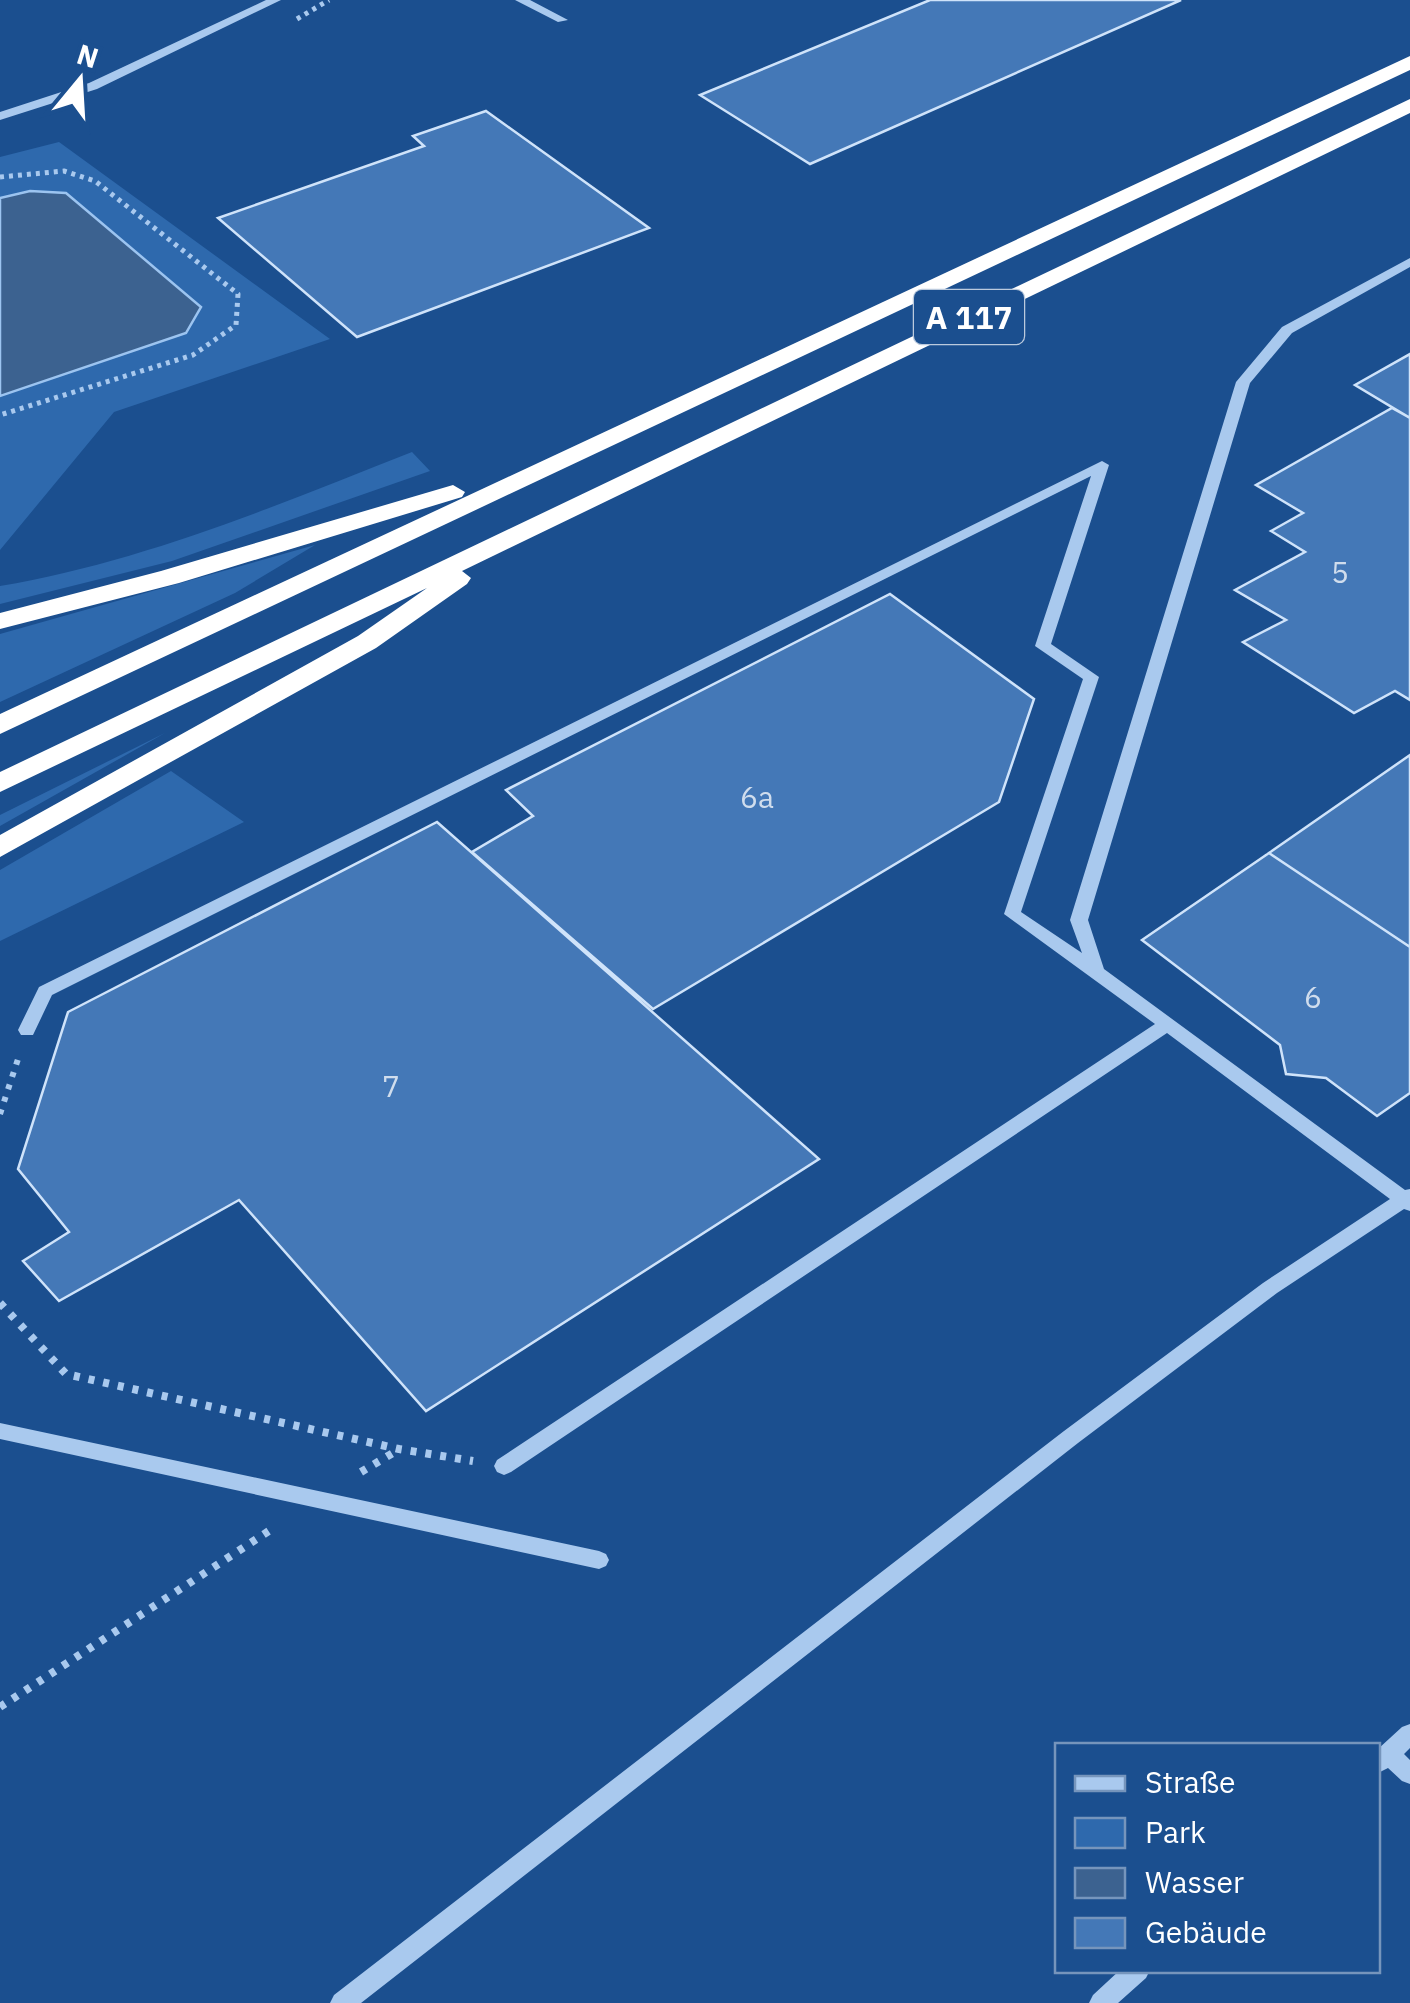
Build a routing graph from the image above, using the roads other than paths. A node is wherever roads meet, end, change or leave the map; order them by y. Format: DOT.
graph roads {
  1 [pos="275,0"];
  2 [pos="521,0"];
  3 [pos="562,20"];
  4 [pos="1410,62"];
  5 [pos="1410,105"];
  6 [pos="0,116"];
  7 [pos="1410,262"];
  8 [pos="546,464"];
  9 [pos="528,528"];
  10 [pos="0,621"];
  11 [pos="0,725"];
  12 [pos="0,783"];
  13 [pos="0,847"];
  14 [pos="1097,972"];
  15 [pos="1166,1025"];
  16 [pos="27,1030"];
  17 [pos="1403,1204"];
  18 [pos="0,1431"];
  19 [pos="504,1466"];
  20 [pos="600,1560"];
  21 [pos="1410,1734"];
  22 [pos="1383,1758"];
  23 [pos="1410,1774"];
  24 [pos="1135,1973"];
  25 [pos="342,2003"];
  26 [pos="1101,2003"];
  1 -- 6 [label="street"];
  2 -- 3 [label="street"];
  4 -- 8 [label="highway, A 117"];
  5 -- 9 [label="highway, A 117"];
  7 -- 14 [label="street"];
  8 -- 10 [label="highway"];
  8 -- 11 [label="highway, A 117"];
  9 -- 12 [label="highway, A 117"];
  9 -- 13 [label="highway"];
  14 -- 15 [label="street"];
  14 -- 16 [label="street"];
  15 -- 17 [label="street"];
  15 -- 19 [label="street"];
  17 -- 25 [label="street"];
  18 -- 20 [label="street"];
  21 -- 22 [label="street"];
  22 -- 23 [label="street"];
  24 -- 26 [label="street"];
}
